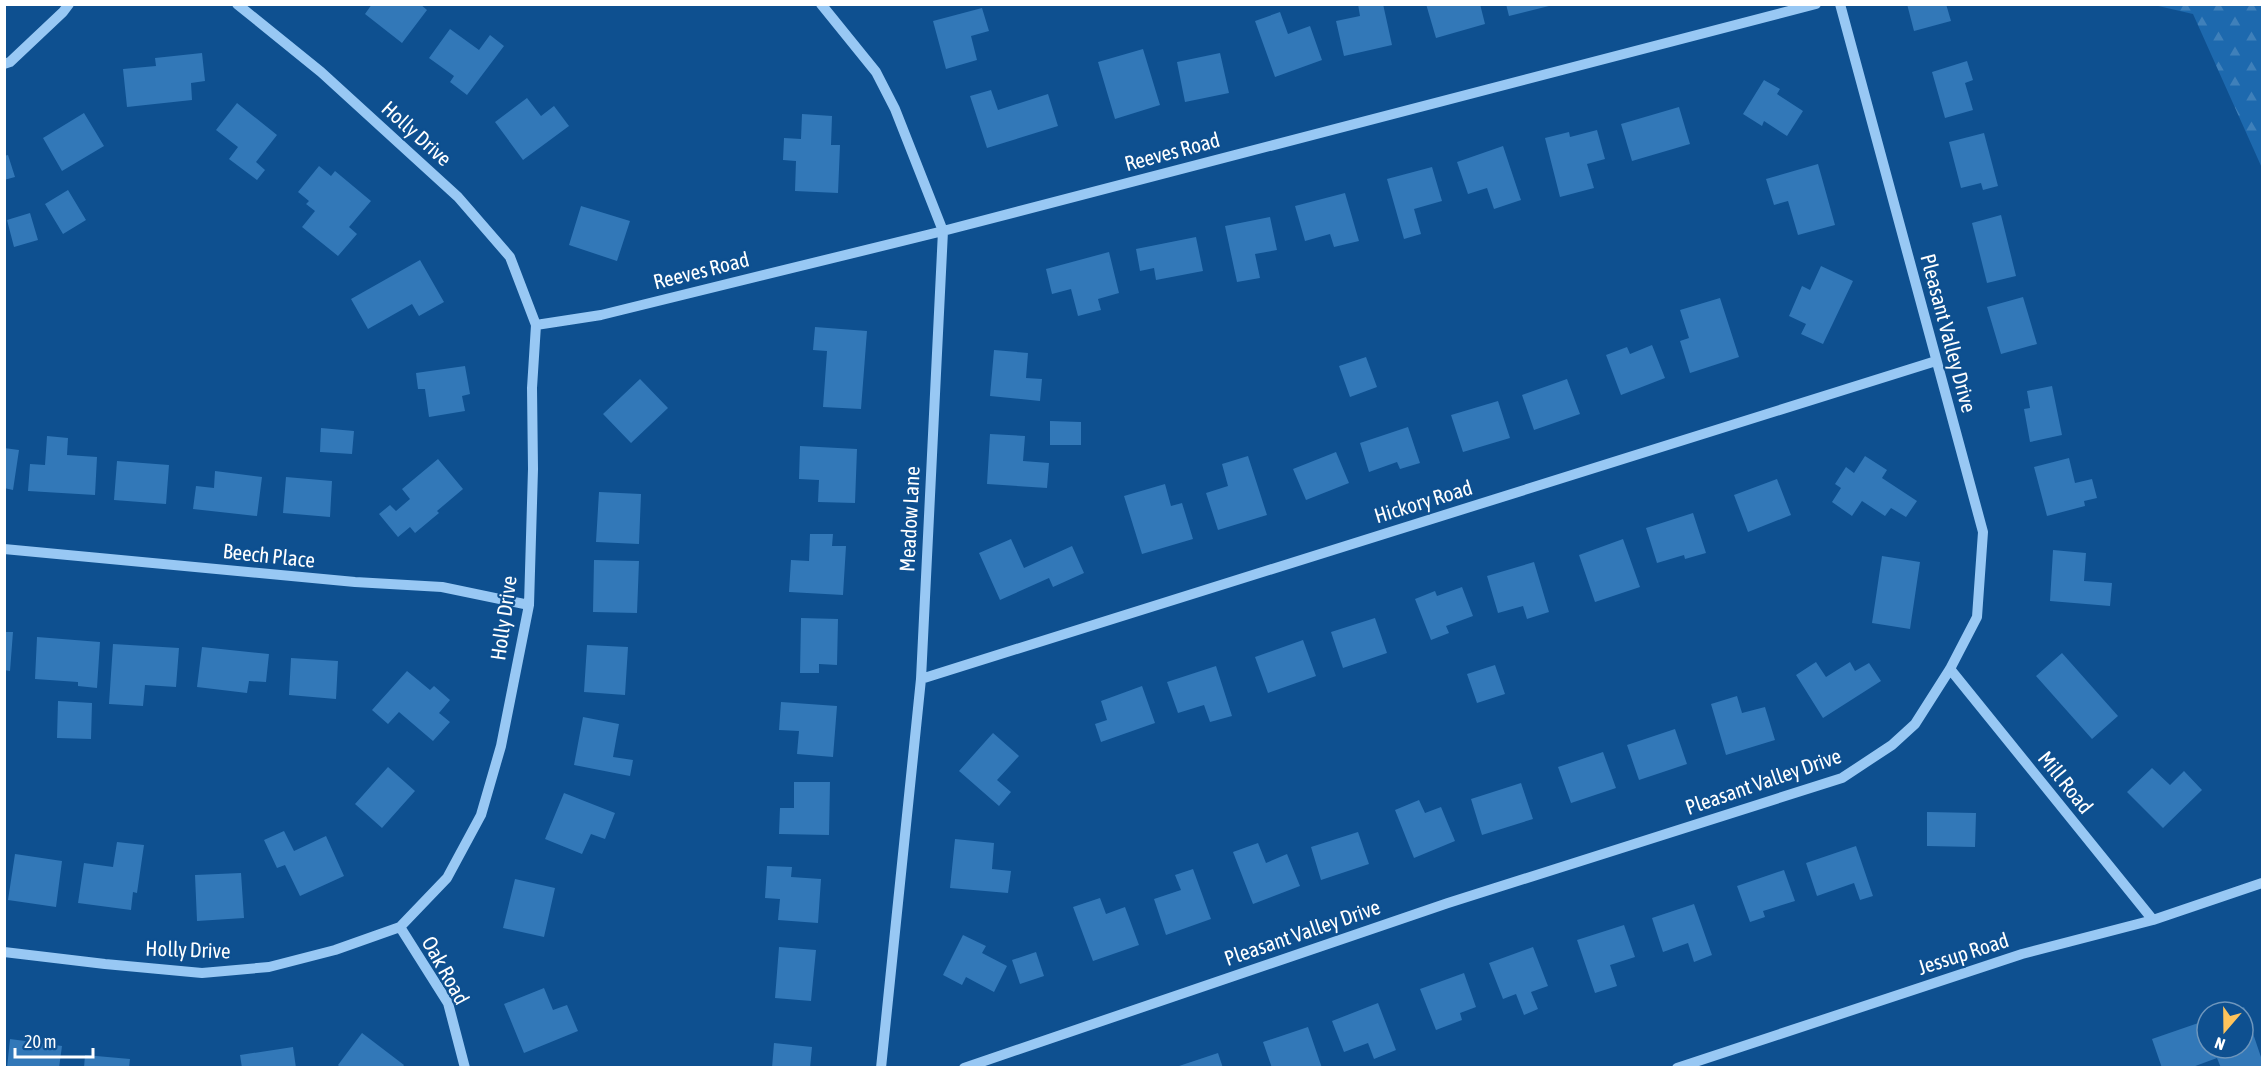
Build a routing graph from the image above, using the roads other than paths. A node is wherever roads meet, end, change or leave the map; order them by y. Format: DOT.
graph roads {
  1 [pos="69,4"];
  2 [pos="237,4"];
  3 [pos="821,4"];
  4 [pos="1816,4"];
  5 [pos="1840,4"];
  6 [pos="4,64"];
  7 [pos="943,231"];
  8 [pos="536,325"];
  9 [pos="1936,361"];
  10 [pos="4,549"];
  11 [pos="528,605"];
  12 [pos="1950,669"];
  13 [pos="921,679"];
  14 [pos="2262,883"];
  15 [pos="2152,920"];
  16 [pos="400,927"];
  17 [pos="4,952"];
  18 [pos="465,1068"];
  19 [pos="881,1068"];
  20 [pos="964,1068"];
  21 [pos="1677,1068"];
  1 -- 6 [label="street"];
  2 -- 8 [label="street, Holly Drive"];
  3 -- 7 [label="street, Meadow Lane"];
  4 -- 7 [label="street, Reeves Road"];
  5 -- 9 [label="street, Pleasant Valley Drive"];
  7 -- 8 [label="street, Reeves Road"];
  7 -- 13 [label="street, Meadow Lane"];
  8 -- 11 [label="street, Holly Drive"];
  9 -- 12 [label="street, Pleasant Valley Drive"];
  9 -- 13 [label="street, Hickory Road"];
  10 -- 11 [label="street, Beech Place"];
  11 -- 16 [label="street, Holly Drive"];
  12 -- 15 [label="street, Mill Road"];
  12 -- 20 [label="street, Pleasant Valley Drive"];
  13 -- 19 [label="street, Meadow Lane"];
  14 -- 15 [label="street, Jessup Road"];
  15 -- 21 [label="street, Jessup Road"];
  16 -- 17 [label="street, Holly Drive"];
  16 -- 18 [label="street, Oak Road"];
}
